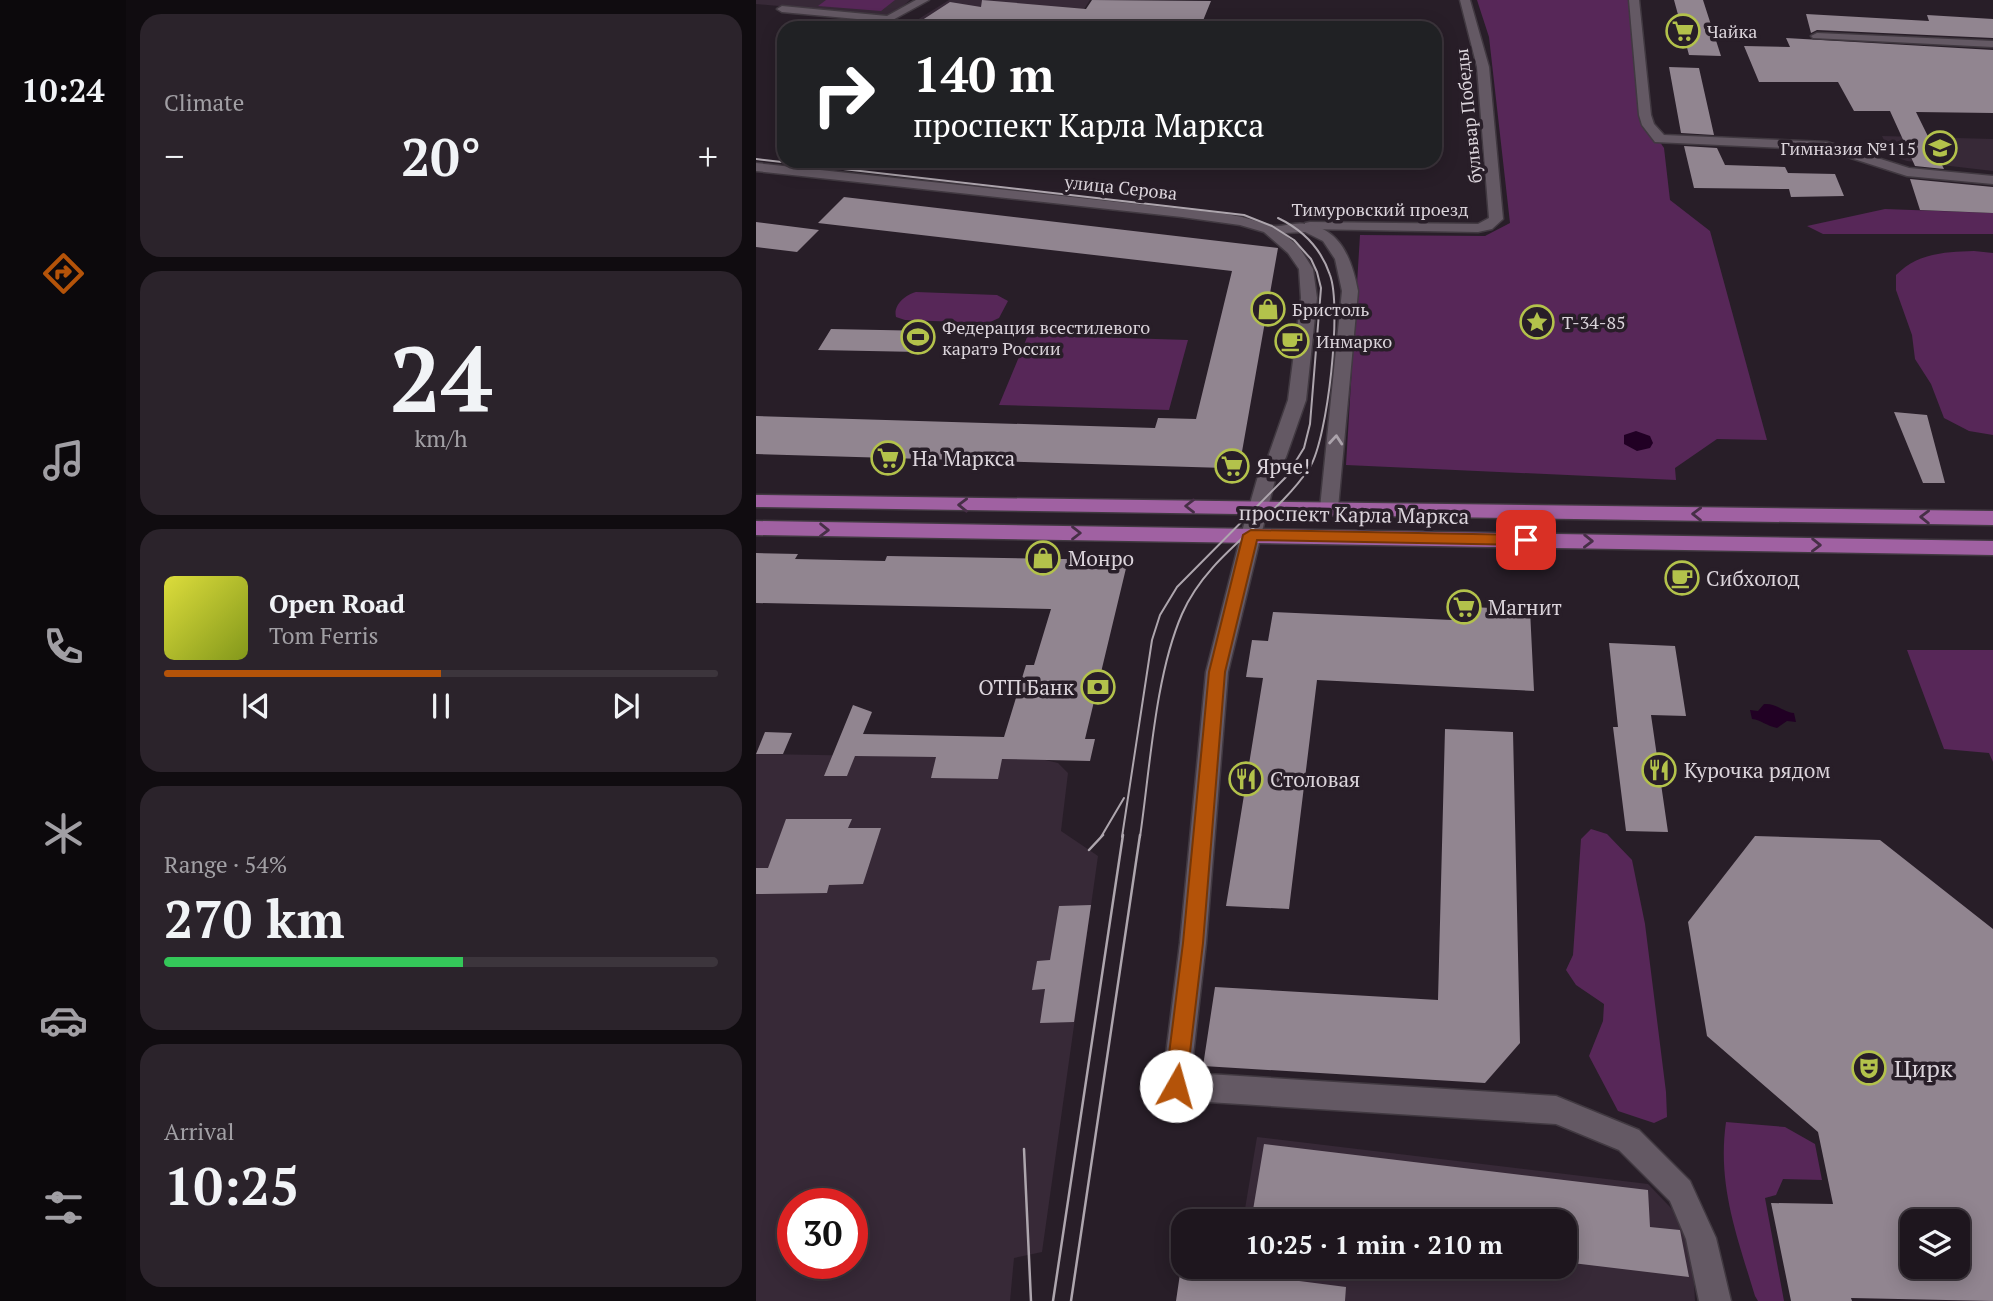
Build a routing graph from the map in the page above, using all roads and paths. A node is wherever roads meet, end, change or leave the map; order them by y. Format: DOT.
graph roads {
  1 [pos="924,0"];
  2 [pos="1465,0"];
  3 [pos="1634,0"];
  4 [pos="782,9"];
  5 [pos="1817,36"];
  6 [pos="1993,44"];
  7 [pos="756,167"];
  8 [pos="1993,180"];
  9 [pos="1310,226"];
  10 [pos="1487,226"];
  11 [pos="1272,231"];
  12 [pos="756,501"];
  13 [pos="1258,506"];
  14 [pos="1329,508"];
  15 [pos="1993,518"];
  16 [pos="756,528"];
  17 [pos="1251,535"];
  18 [pos="1993,548"];
  19 [pos="1715,1301"];
  1 -- 4 [label="street"];
  2 -- 10 [label="street, бульвар Победы"];
  3 -- 8 [label="street"];
  5 -- 6 [label="street"];
  7 -- 11 [label="street, улица Серова"];
  9 -- 10 [label="street, Тимуровский проезд"];
  9 -- 11 [label="street, Тимуровский проезд"];
  14 -- 9 [label="street, one-way"];
  11 -- 13 [label="street"];
  13 -- 12 [label="main road, проспект Карла Маркса, one-way"];
  13 -- 14 [label="main road, проспект Карла Маркса"];
  13 -- 17 [label="street"];
  15 -- 14 [label="main road, проспект Карла Маркса, one-way"];
  16 -- 17 [label="main road, проспект Карла Маркса, one-way"];
  17 -- 18 [label="main road, проспект Карла Маркса, one-way"];
  17 -- 19 [label="street"];
}
